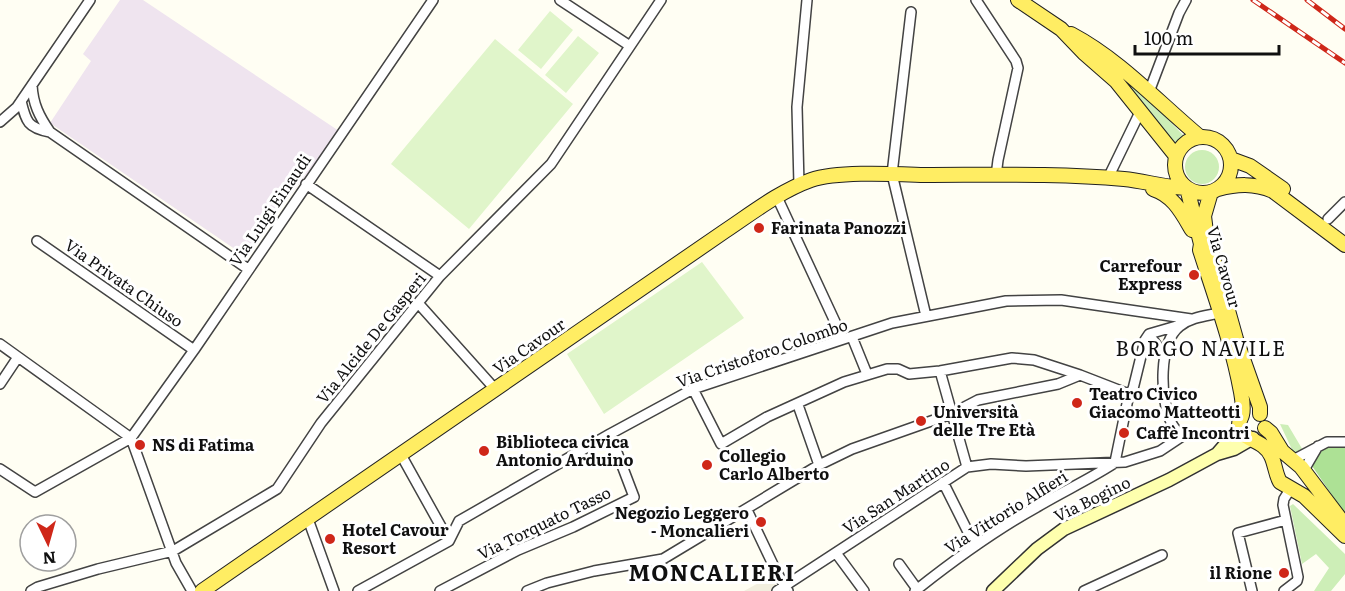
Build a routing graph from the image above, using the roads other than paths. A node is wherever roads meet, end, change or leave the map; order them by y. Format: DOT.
graph roads {
  1 [pos="90,0"];
  2 [pos="433,0"];
  3 [pos="560,0"];
  4 [pos="661,0"];
  5 [pos="807,0"];
  6 [pos="976,0"];
  7 [pos="1018,0"];
  8 [pos="1186,0"];
  9 [pos="911,12"];
  10 [pos="1061,29"];
  11 [pos="630,46"];
  12 [pos="32,85"];
  13 [pos="1149,92"];
  14 [pos="21,101"];
  15 [pos="1141,110"];
  16 [pos="0,122"];
  17 [pos="50,132"];
  18 [pos="1200,137"];
  19 [pos="1231,159"];
  20 [pos="1176,160"];
  21 [pos="892,174"];
  22 [pos="996,176"];
  23 [pos="1108,178"];
  24 [pos="1126,179"];
  25 [pos="306,183"];
  26 [pos="800,185"];
  27 [pos="1187,188"];
  28 [pos="1214,191"];
  29 [pos="777,196"];
  30 [pos="1345,202"];
  31 [pos="1329,219"];
  32 [pos="1345,234"];
  33 [pos="37,241"];
  34 [pos="1345,245"];
  35 [pos="1200,250"];
  36 [pos="248,269"];
  37 [pos="440,276"];
  38 [pos="418,303"];
  39 [pos="1219,313"];
  40 [pos="927,316"];
  41 [pos="1191,319"];
  42 [pos="1180,325"];
  43 [pos="847,338"];
  44 [pos="1145,340"];
  45 [pos="0,344"];
  46 [pos="194,350"];
  47 [pos="1164,356"];
  48 [pos="18,357"];
  49 [pos="940,371"];
  50 [pos="867,374"];
  51 [pos="1080,375"];
  52 [pos="0,384"];
  53 [pos="495,389"];
  54 [pos="693,389"];
  55 [pos="1129,394"];
  56 [pos="798,405"];
  57 [pos="951,414"];
  58 [pos="1260,414"];
  59 [pos="1240,421"];
  60 [pos="1265,428"];
  61 [pos="610,434"];
  62 [pos="131,438"];
  63 [pos="1253,438"];
  64 [pos="1345,442"];
  65 [pos="1318,446"];
  66 [pos="400,453"];
  67 [pos="1217,454"];
  68 [pos="1293,460"];
  69 [pos="1115,462"];
  70 [pos="819,465"];
  71 [pos="967,467"];
  72 [pos="0,469"];
  73 [pos="1304,470"];
  74 [pos="943,482"];
  75 [pos="1286,485"];
  76 [pos="747,510"];
  77 [pos="308,519"];
  78 [pos="1286,520"];
  79 [pos="1345,525"];
  80 [pos="1345,536"];
  81 [pos="449,541"];
  82 [pos="975,546"];
  83 [pos="173,551"];
  84 [pos="836,553"];
  85 [pos="1162,555"];
  86 [pos="899,564"];
  87 [pos="783,590"];
  88 [pos="916,590"];
  89 [pos="31,591"];
  90 [pos="192,591"];
  91 [pos="202,591"];
  92 [pos="334,591"];
  93 [pos="358,591"];
  94 [pos="440,591"];
  95 [pos="527,591"];
  96 [pos="864,591"];
  97 [pos="993,591"];
  98 [pos="1083,591"];
  99 [pos="1252,591"];
  100 [pos="1284,591"];
  1 -- 12 [label="street"];
  2 -- 25 [label="street, Via Luigi Einaudi"];
  3 -- 11 [label="street"];
  4 -- 11 [label="street, Via Alcide De Gasperi"];
  5 -- 26 [label="street"];
  6 -- 22 [label="street"];
  7 -- 10 [label="main road"];
  8 -- 13 [label="street"];
  9 -- 21 [label="street"];
  10 -- 13 [label="main road"];
  10 -- 15 [label="main road"];
  11 -- 37 [label="street, Via Alcide De Gasperi"];
  12 -- 14 [label="street"];
  12 -- 17 [label="street"];
  13 -- 18 [label="main road"];
  14 -- 16 [label="street"];
  14 -- 17 [label="street"];
  15 -- 20 [label="main road"];
  15 -- 23 [label="street"];
  17 -- 36 [label="street"];
  18 -- 19 [label="main road"];
  18 -- 20 [label="main road"];
  19 -- 28 [label="main road"];
  19 -- 31 [label="main road"];
  20 -- 24 [label="main road, Via Cavour"];
  20 -- 27 [label="main road"];
  21 -- 22 [label="main road, Via Cavour"];
  21 -- 26 [label="main road, Via Cavour"];
  21 -- 40 [label="street"];
  22 -- 23 [label="main road, Via Cavour"];
  23 -- 24 [label="main road, Via Cavour"];
  24 -- 27 [label="main road, Via Cavour"];
  24 -- 35 [label="main road"];
  25 -- 36 [label="street, Via Luigi Einaudi"];
  25 -- 37 [label="street"];
  26 -- 29 [label="main road, Via Cavour"];
  27 -- 28 [label="main road"];
  27 -- 35 [label="main road, Via Cavour"];
  28 -- 34 [label="main road"];
  28 -- 58 [label="main road, Via Cavour"];
  29 -- 43 [label="street"];
  29 -- 53 [label="main road, Via Cavour"];
  30 -- 31 [label="street"];
  31 -- 32 [label="main road"];
  33 -- 46 [label="street, Via Privata Chiuso"];
  35 -- 39 [label="main road, Via Cavour"];
  36 -- 46 [label="street, Via Luigi Einaudi"];
  37 -- 38 [label="street, Via Alcide De Gasperi"];
  38 -- 53 [label="street"];
  38 -- 83 [label="street, Via Alcide De Gasperi"];
  39 -- 41 [label="street"];
  39 -- 59 [label="main road, Via Cavour"];
  40 -- 41 [label="street, Via Cristoforo Colombo"];
  40 -- 43 [label="street, Via Cristoforo Colombo"];
  41 -- 42 [label="street"];
  42 -- 44 [label="street"];
  42 -- 47 [label="street"];
  43 -- 50 [label="street"];
  43 -- 54 [label="street, Via Cristoforo Colombo"];
  44 -- 47 [label="street"];
  44 -- 55 [label="street"];
  45 -- 48 [label="street"];
  46 -- 62 [label="street, Via Luigi Einaudi"];
  47 -- 69 [label="street, Via San Martino"];
  48 -- 52 [label="street"];
  48 -- 62 [label="street"];
  49 -- 50 [label="street"];
  49 -- 51 [label="street"];
  49 -- 57 [label="street"];
  50 -- 56 [label="street"];
  51 -- 55 [label="street"];
  51 -- 57 [label="street"];
  53 -- 66 [label="main road, Via Cavour"];
  54 -- 56 [label="street"];
  54 -- 61 [label="street, Via Cristoforo Colombo"];
  55 -- 69 [label="street"];
  56 -- 70 [label="street"];
  57 -- 70 [label="street"];
  57 -- 71 [label="street"];
  58 -- 59 [label="main road"];
  58 -- 60 [label="main road"];
  59 -- 63 [label="main road"];
  59 -- 67 [label="main road, Via Bogino"];
  60 -- 63 [label="main road"];
  60 -- 68 [label="main road"];
  61 -- 81 [label="street, Via Cristoforo Colombo"];
  61 -- 94 [label="street, Via Torquato Tasso"];
  62 -- 72 [label="street"];
  62 -- 83 [label="street"];
  63 -- 67 [label="main road, Via Bogino"];
  63 -- 75 [label="main road"];
  64 -- 65 [label="street"];
  65 -- 68 [label="street"];
  65 -- 73 [label="street"];
  66 -- 77 [label="main road, Via Cavour"];
  66 -- 81 [label="street"];
  67 -- 97 [label="main road, Via Bogino"];
  68 -- 73 [label="main road"];
  69 -- 71 [label="street, Via San Martino"];
  69 -- 82 [label="street, Via Vittorio Alfieri"];
  70 -- 76 [label="street"];
  71 -- 74 [label="street, Via San Martino"];
  73 -- 75 [label="main road"];
  73 -- 79 [label="main road"];
  74 -- 82 [label="street"];
  74 -- 84 [label="street, Via San Martino"];
  75 -- 78 [label="street"];
  75 -- 80 [label="main road"];
  76 -- 87 [label="street"];
  76 -- 95 [label="street"];
  77 -- 91 [label="main road, Via Cavour"];
  77 -- 92 [label="street"];
  78 -- 99 [label="street"];
  78 -- 100 [label="street"];
  81 -- 93 [label="street, Via Cristoforo Colombo"];
  82 -- 88 [label="street, Via Vittorio Alfieri"];
  83 -- 89 [label="street, Via Alcide De Gasperi"];
  83 -- 90 [label="street"];
  84 -- 87 [label="street, Via San Martino"];
  84 -- 96 [label="street"];
  85 -- 98 [label="street"];
  86 -- 88 [label="street"];
}
